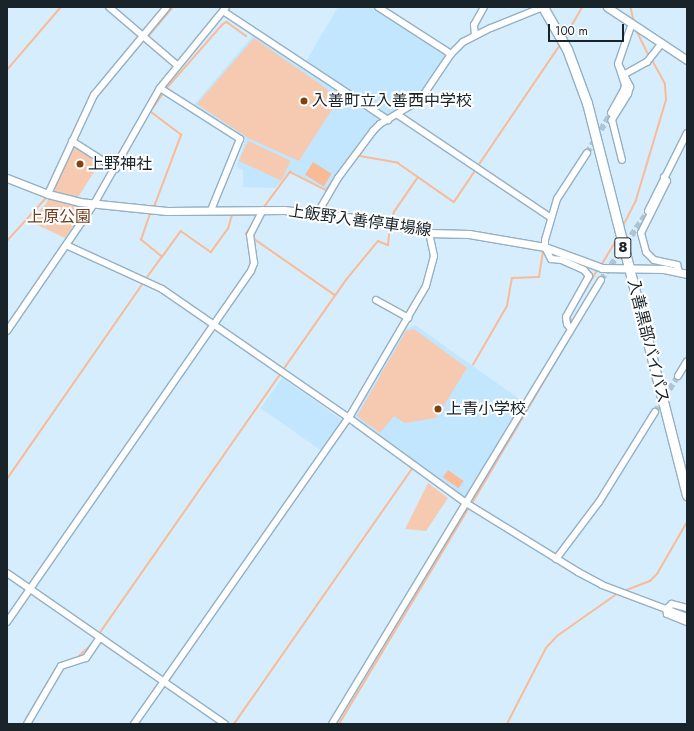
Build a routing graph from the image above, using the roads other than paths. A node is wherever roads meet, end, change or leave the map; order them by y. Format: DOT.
graph roads {
  1 [pos="109,7"];
  2 [pos="167,7"];
  3 [pos="378,7"];
  4 [pos="484,7"];
  5 [pos="544,7"];
  6 [pos="607,7"];
  7 [pos="224,8"];
  8 [pos="632,24"];
  9 [pos="475,35"];
  10 [pos="142,36"];
  11 [pos="662,43"];
  12 [pos="452,54"];
  13 [pos="687,60"];
  14 [pos="618,64"];
  15 [pos="178,65"];
  16 [pos="625,74"];
  17 [pos="160,88"];
  18 [pos="611,113"];
  19 [pos="398,115"];
  20 [pos="388,120"];
  21 [pos="687,133"];
  22 [pos="72,141"];
  23 [pos="587,153"];
  24 [pos="622,160"];
  25 [pos="116,169"];
  26 [pos="664,177"];
  27 [pos="7,178"];
  28 [pos="48,194"];
  29 [pos="94,204"];
  30 [pos="211,210"];
  31 [pos="263,210"];
  32 [pos="648,211"];
  33 [pos="317,214"];
  34 [pos="551,218"];
  35 [pos="430,233"];
  36 [pos="66,246"];
  37 [pos="545,247"];
  38 [pos="629,268"];
  39 [pos="679,272"];
  40 [pos="687,274"];
  41 [pos="601,280"];
  42 [pos="376,300"];
  43 [pos="408,318"];
  44 [pos="213,324"];
  45 [pos="572,329"];
  46 [pos="7,331"];
  47 [pos="687,361"];
  48 [pos="678,376"];
  49 [pos="655,412"];
  50 [pos="349,418"];
  51 [pos="687,495"];
  52 [pos="466,503"];
  53 [pos="556,559"];
  54 [pos="7,573"];
  55 [pos="31,588"];
  56 [pos="687,608"];
  57 [pos="666,610"];
  58 [pos="687,617"];
  59 [pos="7,622"];
  60 [pos="687,622"];
  61 [pos="100,637"];
  62 [pos="164,682"];
  63 [pos="27,724"];
  64 [pos="134,724"];
  65 [pos="224,724"];
  66 [pos="332,724"];
  1 -- 10 [label="street"];
  2 -- 10 [label="street"];
  3 -- 12 [label="street"];
  4 -- 9 [label="street"];
  5 -- 9 [label="street"];
  5 -- 38 [label="highway, 入善黒部バイパス / 8"];
  6 -- 8 [label="main road"];
  7 -- 15 [label="street"];
  7 -- 20 [label="street"];
  8 -- 11 [label="main road"];
  8 -- 14 [label="street"];
  9 -- 12 [label="street"];
  10 -- 15 [label="street"];
  10 -- 22 [label="street"];
  11 -- 13 [label="main road"];
  11 -- 16 [label="street"];
  12 -- 19 [label="street"];
  14 -- 16 [label="street"];
  14 -- 18 [label="street"];
  15 -- 17 [label="street"];
  16 -- 24 [label="street"];
  17 -- 25 [label="street"];
  17 -- 30 [label="street"];
  19 -- 20 [label="street"];
  19 -- 34 [label="street"];
  20 -- 33 [label="street"];
  21 -- 26 [label="street"];
  22 -- 25 [label="street"];
  22 -- 28 [label="street"];
  23 -- 34 [label="street"];
  25 -- 29 [label="street"];
  26 -- 32 [label="street"];
  26 -- 39 [label="street"];
  27 -- 28 [label="main road, 上飯野入善停車場線"];
  28 -- 29 [label="main road, 上飯野入善停車場線"];
  29 -- 30 [label="main road, 上飯野入善停車場線"];
  29 -- 36 [label="street"];
  30 -- 31 [label="main road, 上飯野入善停車場線"];
  31 -- 33 [label="main road, 上飯野入善停車場線"];
  31 -- 44 [label="street"];
  33 -- 35 [label="main road, 上飯野入善停車場線"];
  34 -- 37 [label="street"];
  35 -- 37 [label="main road, 上飯野入善停車場線"];
  35 -- 43 [label="street"];
  36 -- 44 [label="street"];
  36 -- 46 [label="street"];
  37 -- 38 [label="main road, 上飯野入善停車場線"];
  37 -- 45 [label="street"];
  38 -- 39 [label="main road, 上飯野入善停車場線"];
  38 -- 51 [label="highway, 入善黒部バイパス / 8"];
  39 -- 40 [label="main road, 上飯野入善停車場線"];
  41 -- 45 [label="street"];
  42 -- 43 [label="street"];
  43 -- 50 [label="street"];
  44 -- 50 [label="street"];
  44 -- 55 [label="street"];
  45 -- 52 [label="street"];
  47 -- 48 [label="street"];
  49 -- 53 [label="street"];
  50 -- 52 [label="street"];
  50 -- 62 [label="street"];
  52 -- 53 [label="street"];
  52 -- 66 [label="street"];
  53 -- 57 [label="street"];
  54 -- 55 [label="street"];
  55 -- 59 [label="street"];
  55 -- 61 [label="street"];
  56 -- 57 [label="street"];
  57 -- 58 [label="street"];
  57 -- 60 [label="street"];
  61 -- 62 [label="street"];
  61 -- 63 [label="street"];
  62 -- 64 [label="street"];
  62 -- 65 [label="street"];
}
